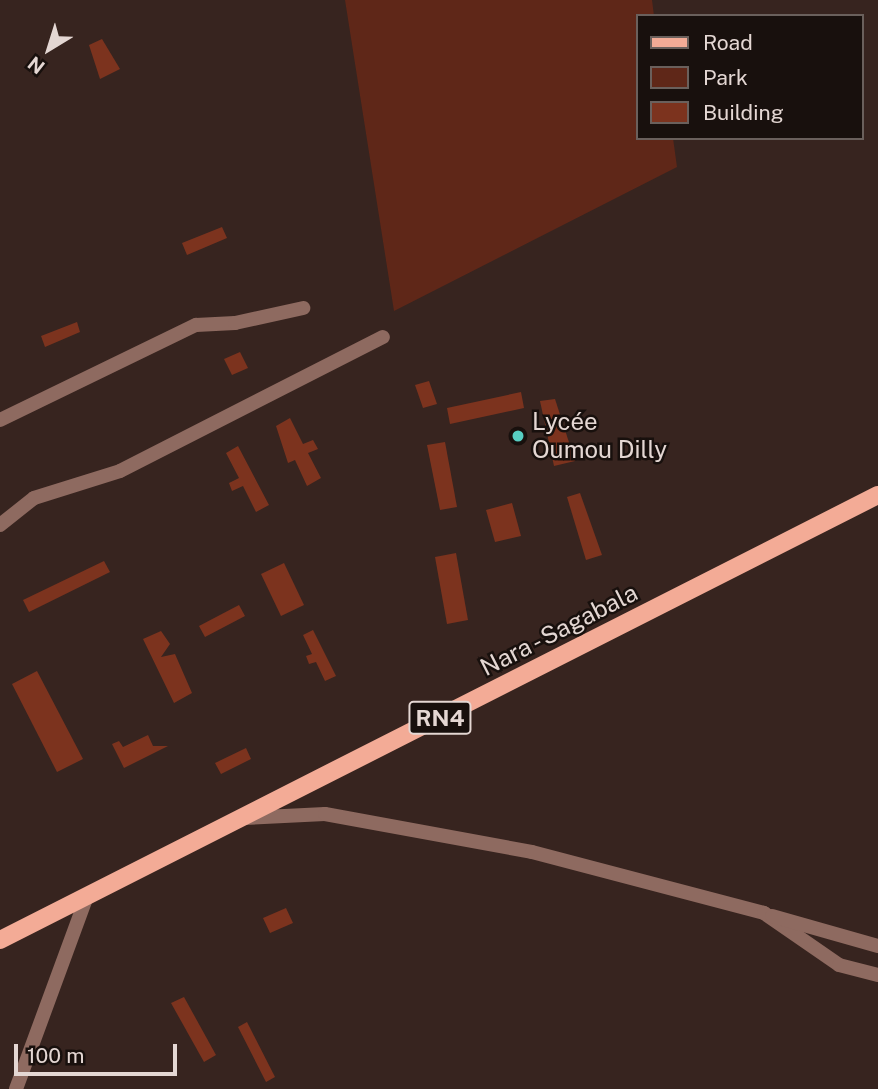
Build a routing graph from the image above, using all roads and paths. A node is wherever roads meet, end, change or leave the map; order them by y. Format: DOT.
graph roads {
  1 [pos="303,308"];
  2 [pos="383,337"];
  3 [pos="0,420"];
  4 [pos="878,495"];
  5 [pos="0,525"];
  6 [pos="244,818"];
  7 [pos="87,896"];
  8 [pos="764,913"];
  9 [pos="0,940"];
  10 [pos="878,946"];
  11 [pos="878,975"];
  12 [pos="16,1089"];
  1 -- 3 [label="street"];
  2 -- 5 [label="street"];
  4 -- 6 [label="main road, Nara - Sagabala / RN4"];
  6 -- 7 [label="main road, Nara - Sagabala / RN4"];
  6 -- 8 [label="street"];
  7 -- 9 [label="main road, Nara - Sagabala / RN4"];
  7 -- 12 [label="street"];
  8 -- 10 [label="street"];
  8 -- 11 [label="street"];
}
